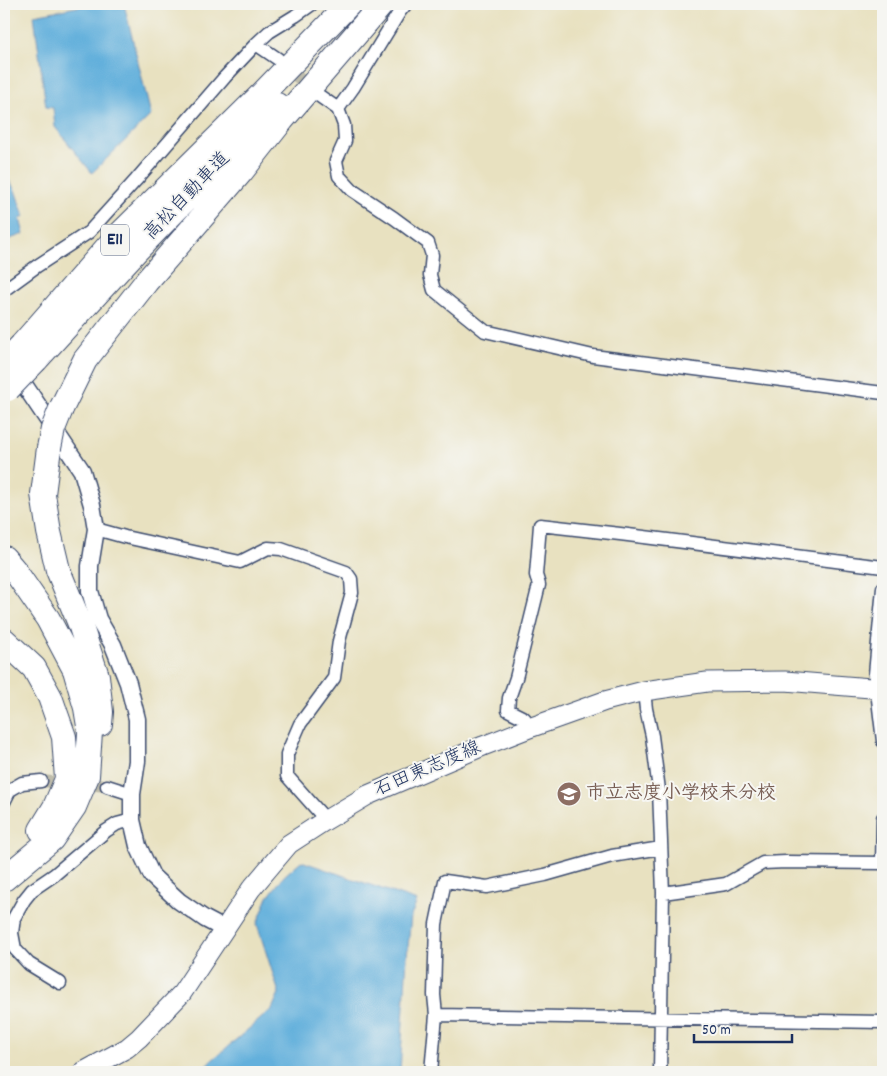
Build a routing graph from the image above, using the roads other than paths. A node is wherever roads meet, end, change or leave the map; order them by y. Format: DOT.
graph roads {
  1 [pos="312,4"];
  2 [pos="349,4"];
  3 [pos="377,4"];
  4 [pos="382,4"];
  5 [pos="406,4"];
  6 [pos="256,44"];
  7 [pos="278,59"];
  8 [pos="318,95"];
  9 [pos="271,109"];
  10 [pos="338,109"];
  11 [pos="227,157"];
  12 [pos="4,290"];
  13 [pos="16,347"];
  14 [pos="4,364"];
  15 [pos="6,391"];
  16 [pos="883,393"];
  17 [pos="96,529"];
  18 [pos="4,558"];
  19 [pos="883,567"];
  20 [pos="4,578"];
  21 [pos="883,588"];
  22 [pos="4,640"];
  23 [pos="880,689"];
  24 [pos="644,691"];
  25 [pos="532,727"];
  26 [pos="883,741"];
  27 [pos="87,780"];
  28 [pos="41,782"];
  29 [pos="132,794"];
  30 [pos="4,802"];
  31 [pos="883,818"];
  32 [pos="132,820"];
  33 [pos="326,820"];
  34 [pos="661,848"];
  35 [pos="4,861"];
  36 [pos="883,863"];
  37 [pos="4,879"];
  38 [pos="663,893"];
  39 [pos="224,929"];
  40 [pos="60,982"];
  41 [pos="436,1015"];
  42 [pos="661,1019"];
  43 [pos="883,1022"];
  44 [pos="83,1072"];
  45 [pos="432,1072"];
  46 [pos="660,1072"];
  1 -- 6 [label="street"];
  2 -- 9 [label="highway, 高松自動車道 / E11"];
  3 -- 9 [label="highway, 高松自動車道 / E11"];
  4 -- 9 [label="highway"];
  5 -- 10 [label="street"];
  6 -- 7 [label="street"];
  6 -- 12 [label="street"];
  8 -- 10 [label="street"];
  9 -- 11 [label="highway"];
  9 -- 11 [label="highway, 高松自動車道 / E11"];
  10 -- 16 [label="street"];
  11 -- 13 [label="highway, 高松自動車道 / E11"];
  11 -- 13 [label="highway, 高松自動車道 / E11"];
  11 -- 27 [label="highway, bridge"];
  13 -- 14 [label="highway, 高松自動車道 / E11, bridge"];
  13 -- 15 [label="highway, 高松自動車道 / E11, bridge"];
  13 -- 17 [label="street"];
  17 -- 29 [label="street"];
  17 -- 33 [label="street"];
  18 -- 27 [label="highway"];
  19 -- 25 [label="street"];
  20 -- 27 [label="highway"];
  21 -- 23 [label="street"];
  22 -- 27 [label="highway"];
  23 -- 24 [label="main road, 石田東志度線"];
  23 -- 26 [label="street"];
  24 -- 25 [label="main road, 石田東志度線"];
  24 -- 34 [label="street"];
  25 -- 33 [label="main road, 石田東志度線"];
  27 -- 29 [label="street"];
  27 -- 35 [label="highway"];
  27 -- 37 [label="highway"];
  28 -- 30 [label="street"];
  29 -- 32 [label="street"];
  31 -- 36 [label="street"];
  32 -- 39 [label="street"];
  32 -- 40 [label="street"];
  33 -- 39 [label="main road, 石田東志度線"];
  34 -- 38 [label="street"];
  34 -- 41 [label="street"];
  36 -- 38 [label="street"];
  38 -- 42 [label="street"];
  39 -- 44 [label="main road, 石田東志度線"];
  41 -- 42 [label="street"];
  41 -- 45 [label="street"];
  42 -- 43 [label="street"];
  42 -- 46 [label="street"];
}
